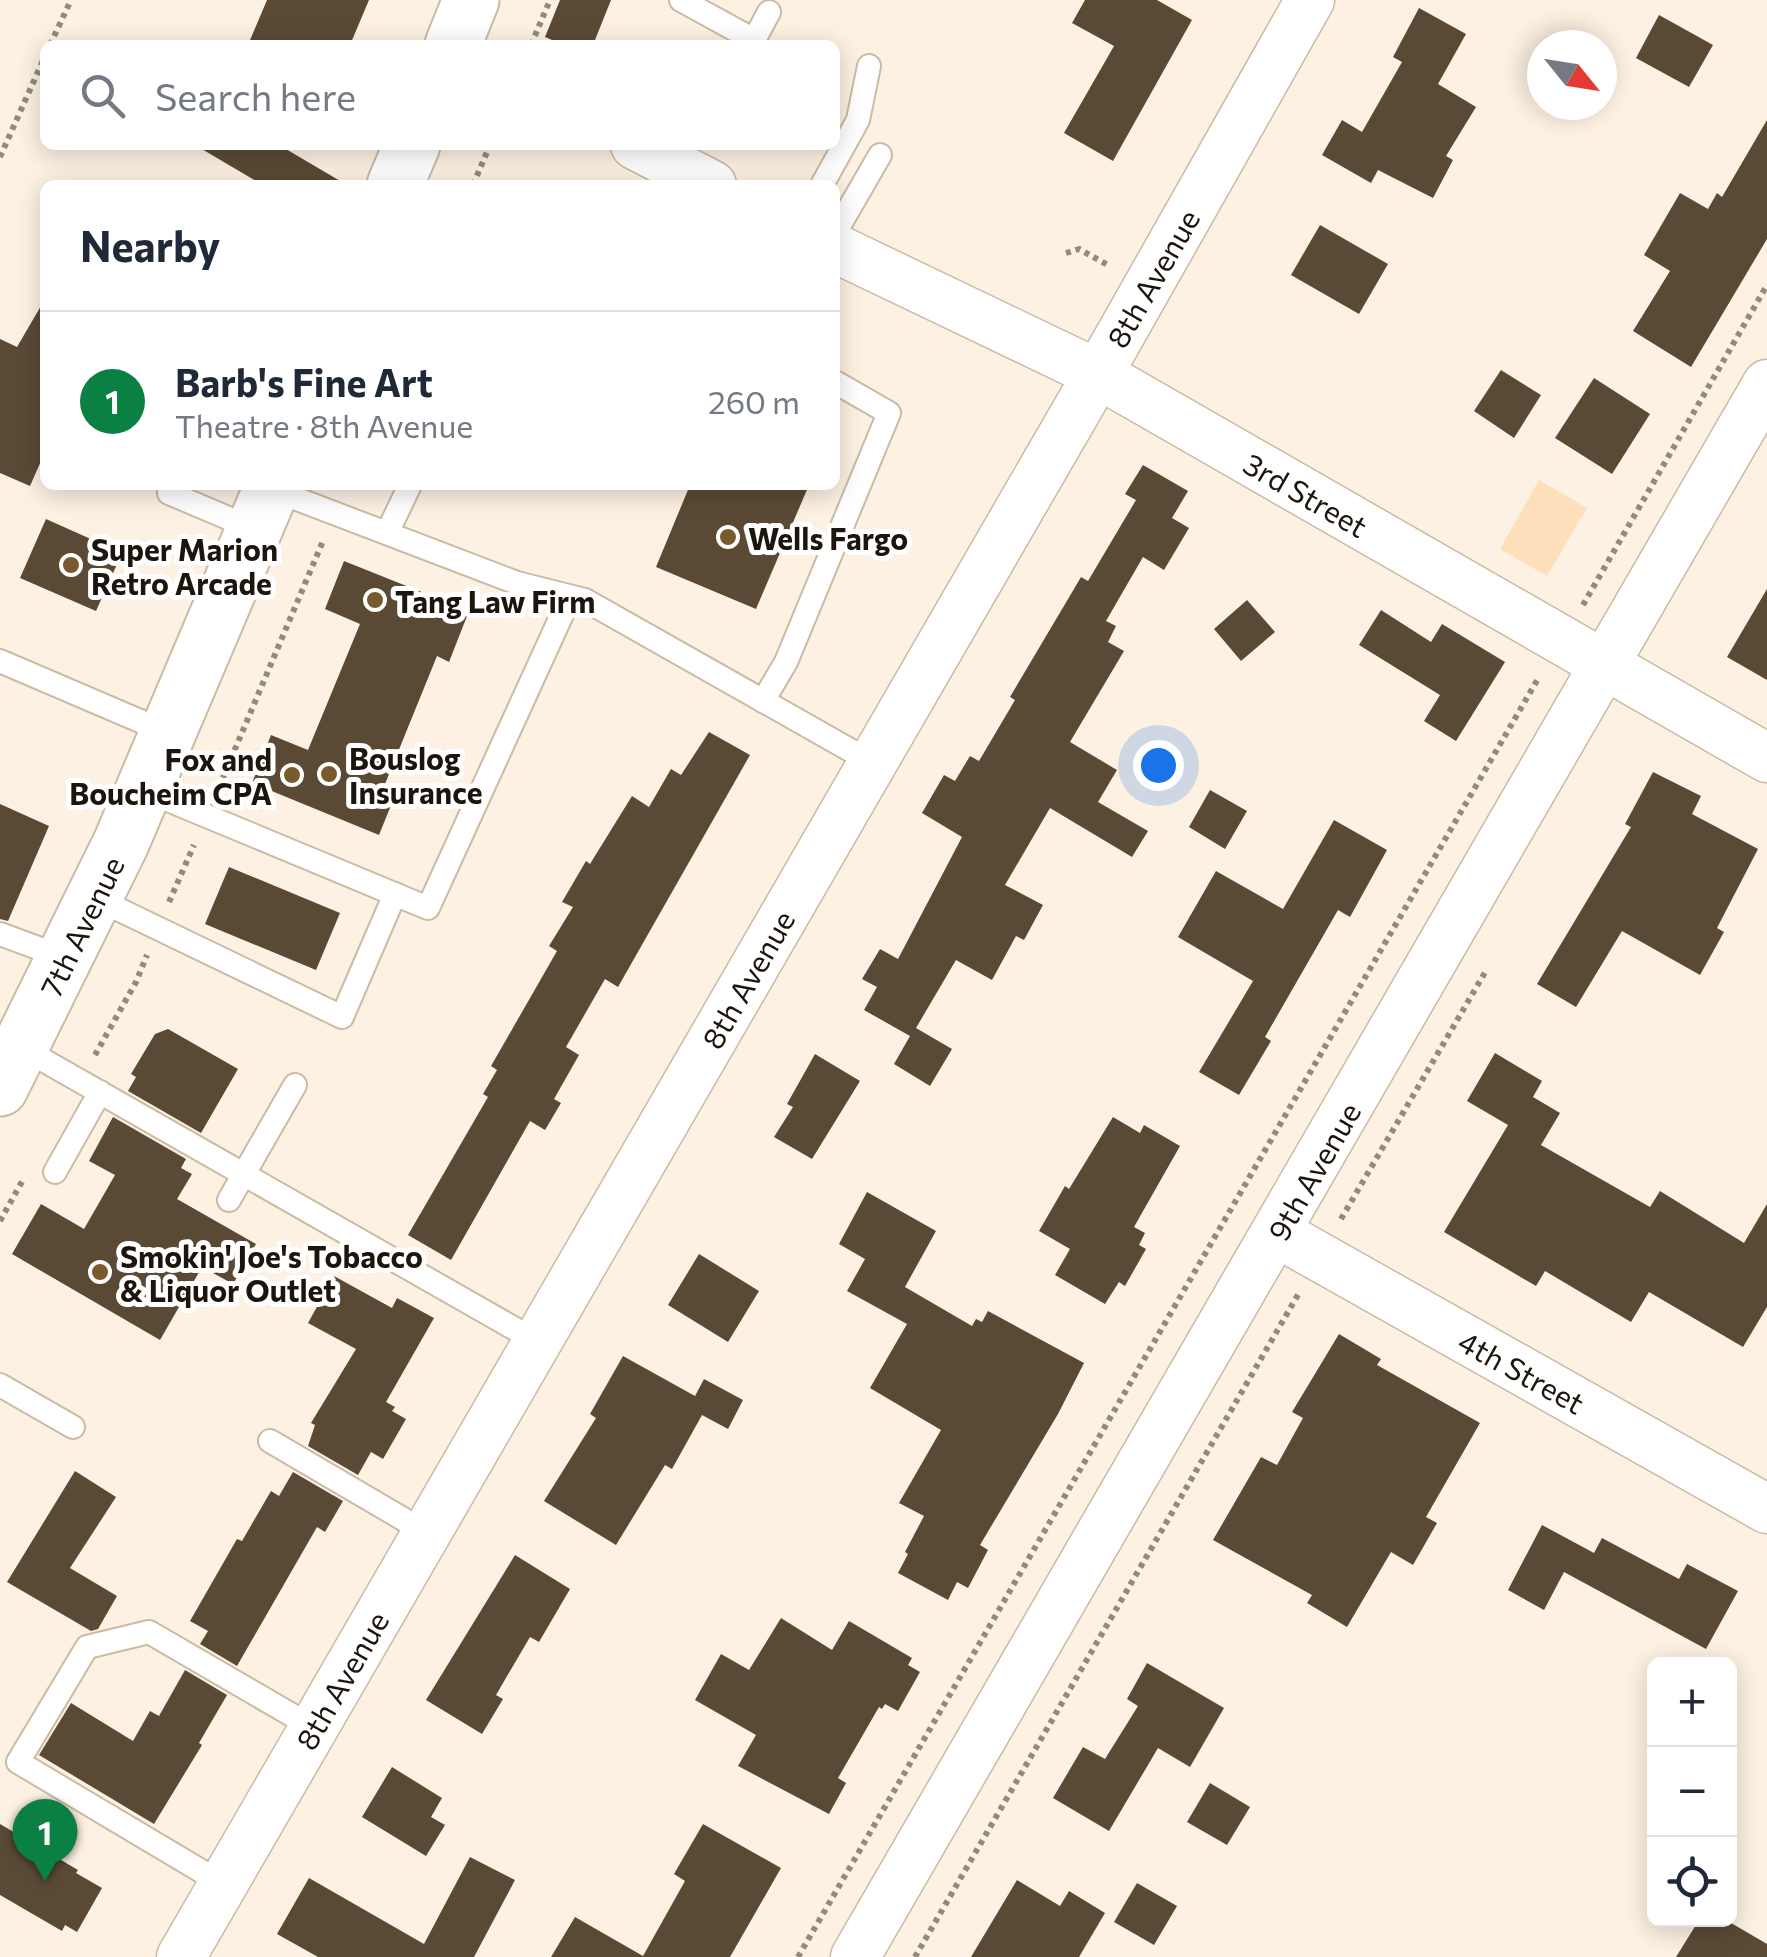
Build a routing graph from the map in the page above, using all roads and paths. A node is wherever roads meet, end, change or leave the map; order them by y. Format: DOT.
graph roads {
  1 [pos="71,0"];
  2 [pos="471,0"];
  3 [pos="550,0"];
  4 [pos="682,0"];
  5 [pos="1310,0"];
  6 [pos="770,12"];
  7 [pos="52,40"];
  8 [pos="455,40"];
  9 [pos="533,40"];
  10 [pos="869,66"];
  11 [pos="40,67"];
  12 [pos="488,150"];
  13 [pos="651,150"];
  14 [pos="880,155"];
  15 [pos="0,157"];
  16 [pos="476,180"];
  17 [pos="703,180"];
  18 [pos="825,180"];
  19 [pos="840,225"];
  20 [pos="840,250"];
  21 [pos="1066,253"];
  22 [pos="1100,280"];
  23 [pos="1767,286"];
  24 [pos="1098,374"];
  25 [pos="1767,384"];
  26 [pos="840,385"];
  27 [pos="408,490"];
  28 [pos="169,493"];
  29 [pos="266,501"];
  30 [pos="335,513"];
  31 [pos="387,533"];
  32 [pos="570,596"];
  33 [pos="1576,617"];
  34 [pos="0,661"];
  35 [pos="1547,664"];
  36 [pos="1604,667"];
  37 [pos="763,701"];
  38 [pos="168,733"];
  39 [pos="1767,758"];
  40 [pos="872,763"];
  41 [pos="144,790"];
  42 [pos="206,816"];
  43 [pos="396,894"];
  44 [pos="94,898"];
  45 [pos="158,928"];
  46 [pos="0,934"];
  47 [pos="65,958"];
  48 [pos="1487,969"];
  49 [pos="11,1068"];
  50 [pos="295,1085"];
  51 [pos="90,1086"];
  52 [pos="55,1172"];
  53 [pos="26,1174"];
  54 [pos="244,1174"];
  55 [pos="229,1200"];
  56 [pos="0,1221"];
  57 [pos="1277,1233"];
  58 [pos="1332,1235"];
  59 [pos="1307,1278"];
  60 [pos="538,1342"];
  61 [pos="0,1386"];
  62 [pos="73,1427"];
  63 [pos="270,1441"];
  64 [pos="1767,1509"];
  65 [pos="426,1533"];
  66 [pos="314,1728"];
  67 [pos="223,1884"];
  68 [pos="181,1957"];
  69 [pos="798,1957"];
  70 [pos="855,1957"];
  71 [pos="915,1957"];
  1 -- 7 [label="path"];
  2 -- 8 [label="main road"];
  3 -- 9 [label="path"];
  4 -- 6 [label="lane"];
  5 -- 24 [label="street, 8th Avenue"];
  10 -- 18 [label="lane"];
  11 -- 15 [label="path"];
  12 -- 16 [label="path"];
  13 -- 17 [label="street"];
  14 -- 19 [label="lane"];
  20 -- 24 [label="street, 3rd Street"];
  21 -- 22 [label="path"];
  23 -- 33 [label="path"];
  24 -- 36 [label="street, 3rd Street"];
  24 -- 40 [label="street, 8th Avenue"];
  25 -- 36 [label="street, 9th Avenue"];
  26 -- 37 [label="lane"];
  27 -- 31 [label="lane"];
  28 -- 29 [label="lane"];
  29 -- 30 [label="lane"];
  29 -- 38 [label="main road, 7th Avenue"];
  30 -- 31 [label="lane"];
  30 -- 42 [label="path"];
  31 -- 32 [label="lane"];
  32 -- 37 [label="lane"];
  32 -- 43 [label="lane"];
  34 -- 38 [label="lane"];
  35 -- 69 [label="path"];
  36 -- 39 [label="street, 3rd Street"];
  36 -- 57 [label="street, 9th Avenue"];
  37 -- 40 [label="lane"];
  38 -- 41 [label="main road, 7th Avenue"];
  40 -- 60 [label="street, 8th Avenue"];
  41 -- 42 [label="lane"];
  41 -- 44 [label="main road, 7th Avenue"];
  42 -- 43 [label="lane"];
  42 -- 45 [label="path"];
  43 -- 45 [label="lane"];
  44 -- 45 [label="lane"];
  44 -- 47 [label="main road, 7th Avenue"];
  45 -- 51 [label="path"];
  46 -- 47 [label="lane"];
  47 -- 49 [label="main road, 7th Avenue"];
  48 -- 58 [label="path"];
  49 -- 51 [label="lane"];
  50 -- 54 [label="lane"];
  51 -- 52 [label="lane"];
  51 -- 54 [label="lane"];
  53 -- 56 [label="path"];
  54 -- 55 [label="lane"];
  54 -- 60 [label="lane"];
  57 -- 64 [label="street, 4th Street"];
  57 -- 70 [label="street, 9th Avenue"];
  59 -- 71 [label="path"];
  60 -- 65 [label="street, 8th Avenue"];
  61 -- 62 [label="lane"];
  63 -- 65 [label="lane"];
  65 -- 66 [label="street, 8th Avenue"];
  66 -- 67 [label="street, 8th Avenue"];
  66 -- 67 [label="lane"];
  67 -- 68 [label="street, 8th Avenue"];
}
